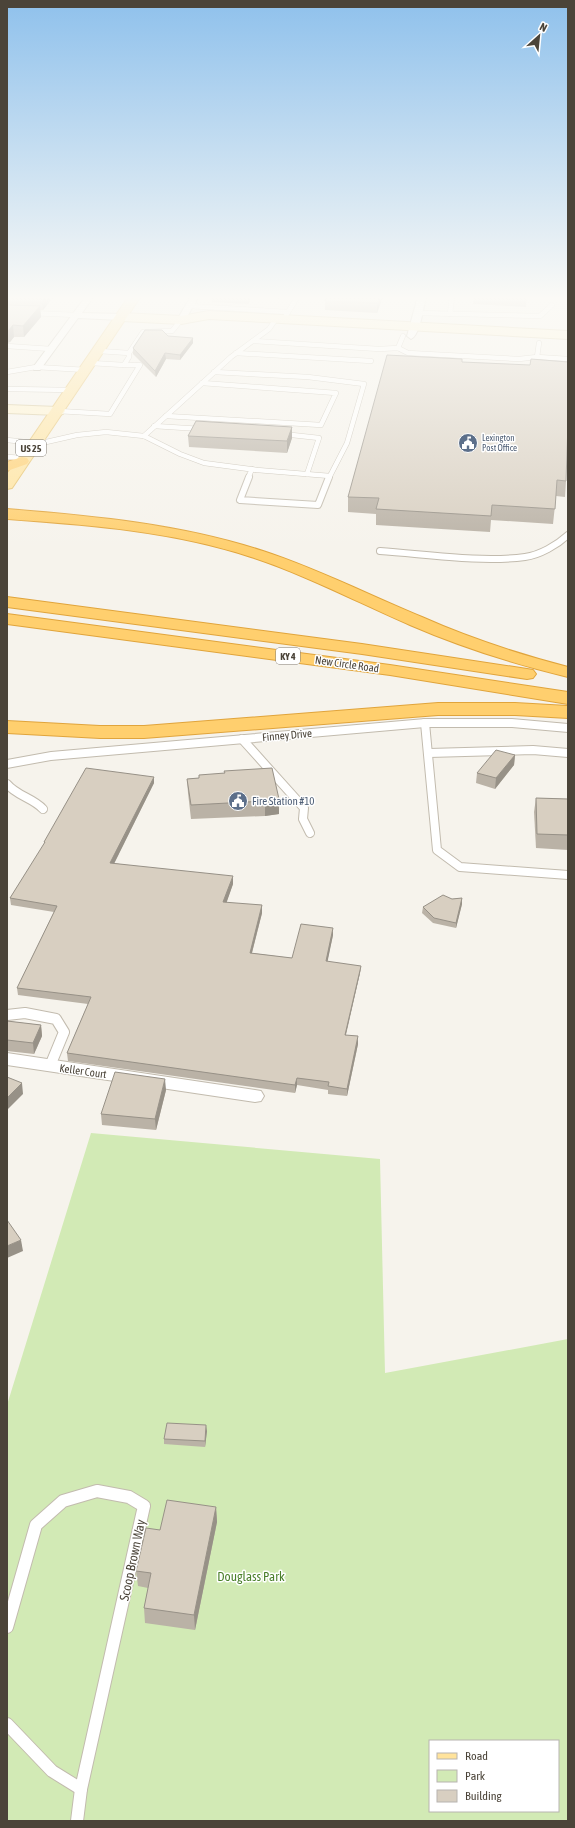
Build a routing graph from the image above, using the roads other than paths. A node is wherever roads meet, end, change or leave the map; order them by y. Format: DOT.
graph roads {
  1 [pos="78,381"];
  2 [pos="130,381"];
  3 [pos="345,381"];
  4 [pos="202,383"];
  5 [pos="7,389"];
  6 [pos="72,390"];
  7 [pos="7,409"];
  8 [pos="58,412"];
  9 [pos="166,416"];
  10 [pos="154,426"];
  11 [pos="208,430"];
  12 [pos="277,434"];
  13 [pos="144,436"];
  14 [pos="7,440"];
  15 [pos="34,444"];
  16 [pos="7,456"];
  17 [pos="23,459"];
  18 [pos="7,467"];
  19 [pos="252,469"];
  20 [pos="307,474"];
  21 [pos="330,476"];
  22 [pos="7,485"];
  23 [pos="7,514"];
  24 [pos="568,536"];
  25 [pos="380,551"];
  26 [pos="7,602"];
  27 [pos="7,619"];
  28 [pos="568,672"];
  29 [pos="568,680"];
  30 [pos="568,698"];
  31 [pos="568,712"];
  32 [pos="425,723"];
  33 [pos="7,727"];
  34 [pos="568,728"];
  35 [pos="242,739"];
  36 [pos="429,753"];
  37 [pos="568,753"];
  38 [pos="7,764"];
  39 [pos="7,784"];
  40 [pos="43,809"];
  41 [pos="310,833"];
  42 [pos="568,875"];
  43 [pos="7,1015"];
  44 [pos="7,1059"];
  45 [pos="50,1066"];
  46 [pos="255,1096"];
  47 [pos="7,1627"];
  48 [pos="7,1724"];
  49 [pos="81,1789"];
  50 [pos="77,1821"];
  1 -- 6 [label="main road, US 25"];
  2 -- 8 [label="lane"];
  3 -- 21 [label="lane"];
  4 -- 9 [label="lane"];
  4 -- 9 [label="lane"];
  5 -- 6 [label="lane"];
  6 -- 8 [label="main road, US 25"];
  7 -- 8 [label="street"];
  8 -- 15 [label="main road, US 25"];
  9 -- 10 [label="lane"];
  10 -- 11 [label="lane"];
  10 -- 13 [label="lane"];
  12 -- 20 [label="lane"];
  13 -- 15 [label="lane"];
  13 -- 19 [label="lane"];
  14 -- 15 [label="lane"];
  15 -- 17 [label="main road, US 25"];
  16 -- 17 [label="lane"];
  17 -- 18 [label="highway"];
  17 -- 22 [label="main road, US 25"];
  19 -- 20 [label="lane"];
  19 -- 21 [label="lane"];
  20 -- 21 [label="lane"];
  23 -- 28 [label="highway"];
  24 -- 25 [label="lane"];
  26 -- 29 [label="highway, New Circle Road / KY 4"];
  27 -- 30 [label="highway, New Circle Road / KY 4"];
  31 -- 33 [label="highway"];
  32 -- 34 [label="street, Finney Drive"];
  32 -- 35 [label="street, Finney Drive"];
  32 -- 36 [label="lane"];
  35 -- 38 [label="street, Finney Drive"];
  35 -- 41 [label="lane"];
  36 -- 37 [label="lane"];
  36 -- 42 [label="lane"];
  39 -- 40 [label="lane"];
  43 -- 45 [label="lane"];
  44 -- 45 [label="street, Keller Court"];
  45 -- 46 [label="street, Keller Court"];
  47 -- 49 [label="lane, Scoop Brown Way"];
  48 -- 49 [label="lane"];
  49 -- 50 [label="lane, Scoop Brown Way"];
}
